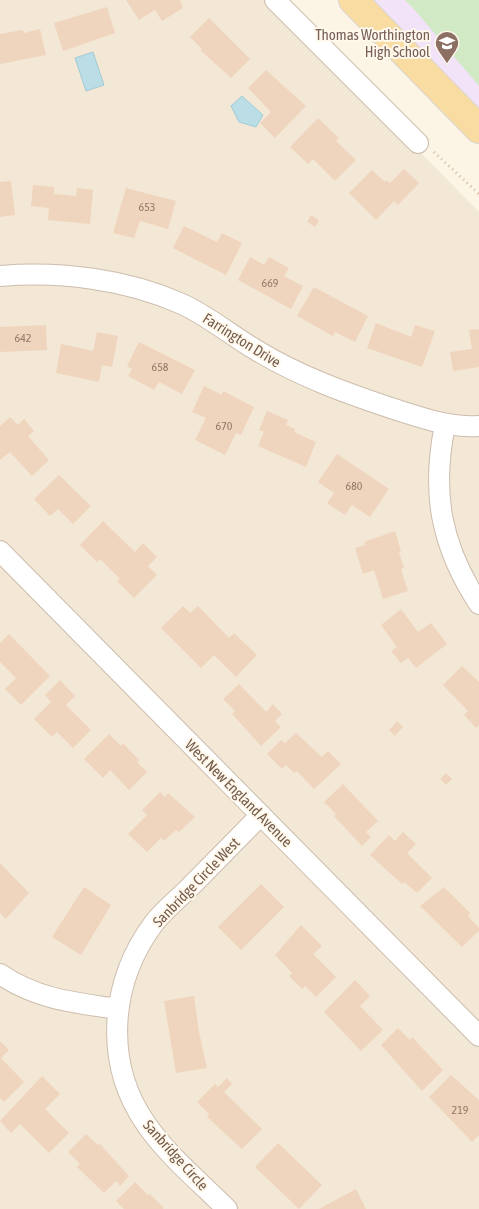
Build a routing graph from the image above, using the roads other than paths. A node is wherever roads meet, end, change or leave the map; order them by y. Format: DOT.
graph roads {
  1 [pos="275,0"];
  2 [pos="353,0"];
  3 [pos="479,129"];
  4 [pos="418,143"];
  5 [pos="0,276"];
  6 [pos="445,424"];
  7 [pos="479,426"];
  8 [pos="0,551"];
  9 [pos="479,604"];
  10 [pos="261,815"];
  11 [pos="0,974"];
  12 [pos="118,1009"];
  13 [pos="479,1036"];
  14 [pos="227,1209"];
  1 -- 4 [label="street"];
  2 -- 3 [label="main road"];
  5 -- 6 [label="street, Farrington Drive"];
  6 -- 7 [label="street, Farrington Drive"];
  6 -- 9 [label="street"];
  8 -- 10 [label="street, West New England Avenue"];
  10 -- 12 [label="street, Sanbridge Circle West"];
  10 -- 13 [label="street, West New England Avenue"];
  11 -- 12 [label="street"];
  12 -- 14 [label="street, Sanbridge Circle"];
}
